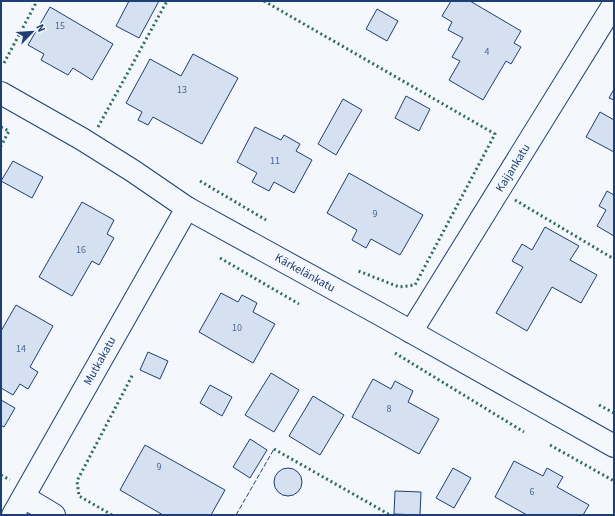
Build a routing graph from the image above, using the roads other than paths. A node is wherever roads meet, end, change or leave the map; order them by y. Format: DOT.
graph roads {
  1 [pos="614,4"];
  2 [pos="1,93"];
  3 [pos="187,208"];
  4 [pos="411,332"];
  5 [pos="614,446"];
  6 [pos="18,506"];
  7 [pos="54,515"];
  1 -- 4 [label="street, Kaijankatu"];
  2 -- 3 [label="street, Kärkelänkatu"];
  3 -- 4 [label="street, Kärkelänkatu"];
  3 -- 6 [label="street, Mutkakatu"];
  4 -- 5 [label="street, Kärkelänkatu"];
  6 -- 7 [label="street"];
}
